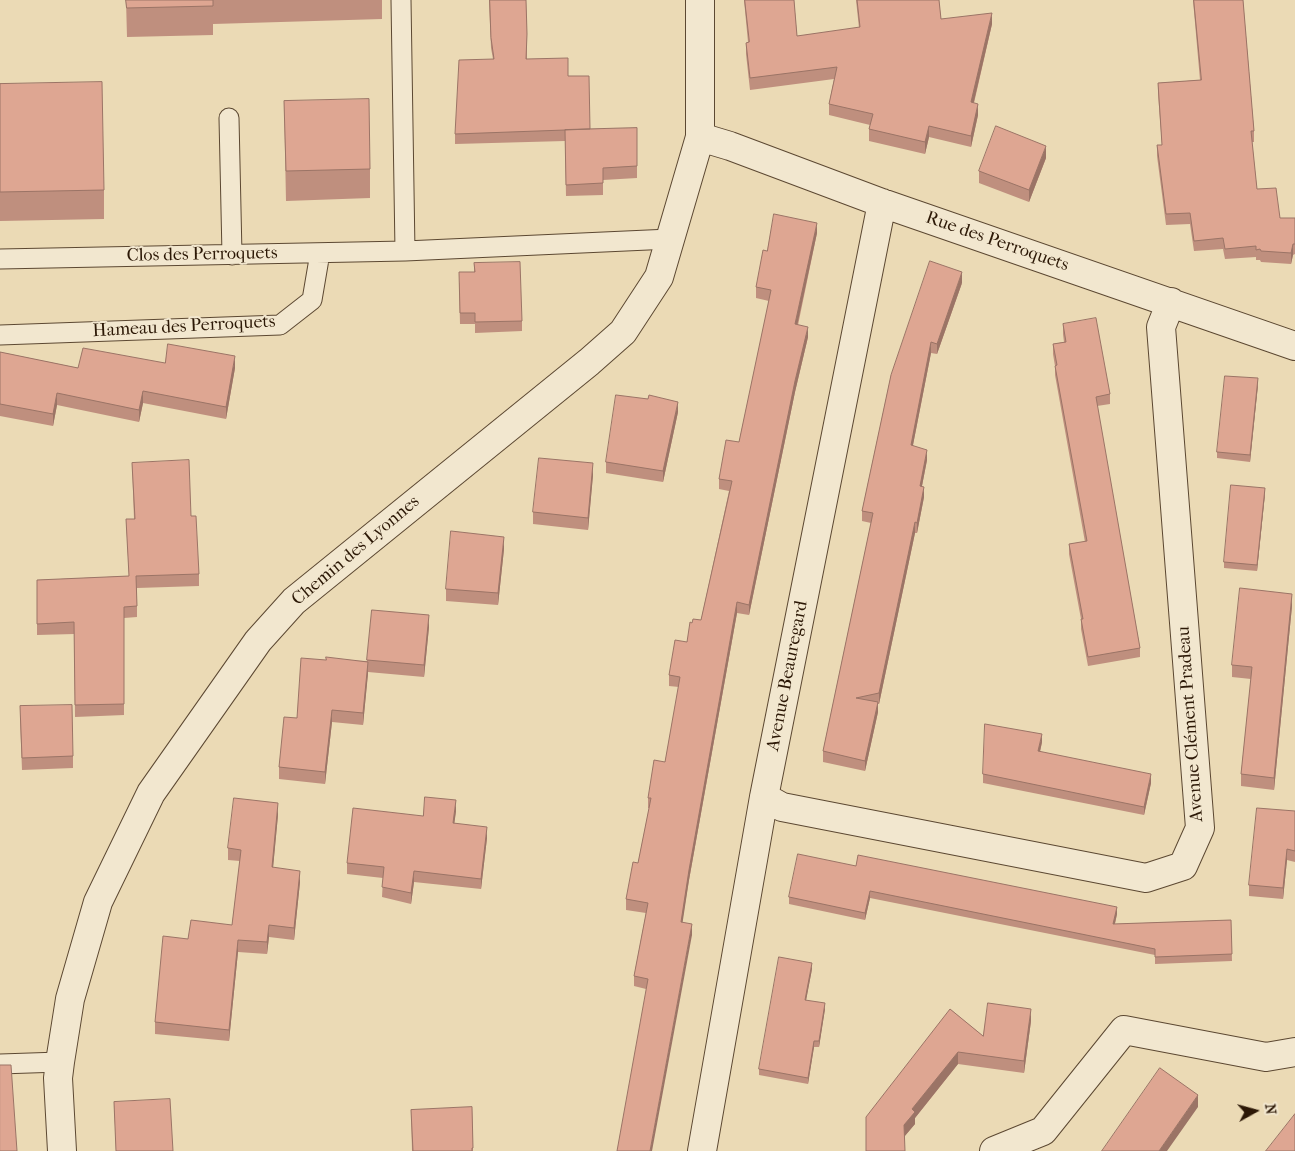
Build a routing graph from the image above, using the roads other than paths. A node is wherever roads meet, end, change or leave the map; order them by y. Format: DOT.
graph roads {
  1 [pos="401,0"];
  2 [pos="700,0"];
  3 [pos="229,118"];
  4 [pos="700,137"];
  5 [pos="882,203"];
  6 [pos="670,239"];
  7 [pos="405,251"];
  8 [pos="320,253"];
  9 [pos="232,255"];
  10 [pos="0,259"];
  11 [pos="1171,302"];
  12 [pos="0,335"];
  13 [pos="1295,346"];
  14 [pos="764,797"];
  15 [pos="1295,1052"];
  16 [pos="60,1062"];
  17 [pos="0,1064"];
  18 [pos="62,1151"];
  19 [pos="702,1151"];
  20 [pos="994,1151"];
  1 -- 7 [label="lane"];
  2 -- 4 [label="street, Chemin des Lyonnes"];
  3 -- 9 [label="lane"];
  4 -- 5 [label="street, Rue des Perroquets"];
  4 -- 6 [label="street, Chemin des Lyonnes"];
  5 -- 11 [label="street, Rue des Perroquets"];
  5 -- 14 [label="street, Avenue Beauregard"];
  6 -- 7 [label="lane, Clos des Perroquets"];
  6 -- 16 [label="street, Chemin des Lyonnes"];
  7 -- 8 [label="lane, Clos des Perroquets"];
  8 -- 9 [label="lane, Clos des Perroquets"];
  8 -- 12 [label="lane, Hameau des Perroquets"];
  9 -- 10 [label="lane, Clos des Perroquets"];
  11 -- 13 [label="street, Rue des Perroquets"];
  11 -- 14 [label="street, Avenue Clément Pradeau"];
  14 -- 19 [label="street, Avenue Beauregard"];
  15 -- 20 [label="street"];
  16 -- 17 [label="lane"];
  16 -- 18 [label="street, Chemin des Lyonnes"];
}
